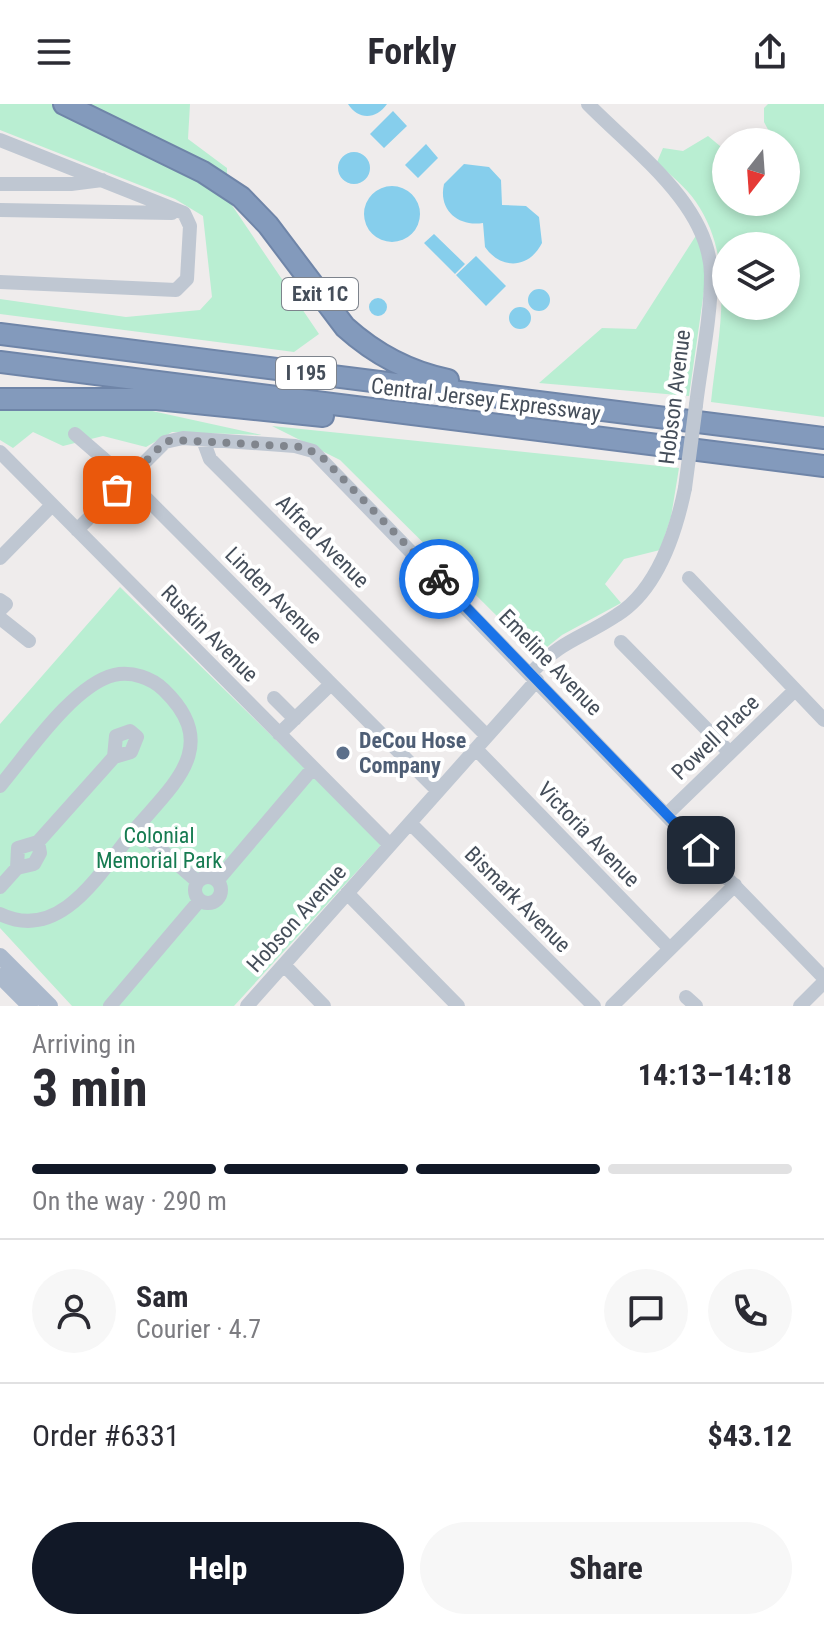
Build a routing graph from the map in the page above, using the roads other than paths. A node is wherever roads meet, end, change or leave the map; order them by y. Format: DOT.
graph roads {
  1 [pos="64,104"];
  2 [pos="588,104"];
  3 [pos="0,140"];
  4 [pos="102,180"];
  5 [pos="0,184"];
  6 [pos="0,210"];
  7 [pos="184,213"];
  8 [pos="0,282"];
  9 [pos="0,334"];
  10 [pos="0,364"];
  11 [pos="0,399"];
  12 [pos="613,411"];
  13 [pos="701,414"];
  14 [pos="824,431"];
  15 [pos="562,433"];
  16 [pos="75,434"];
  17 [pos="824,438"];
  18 [pos="203,440"];
  19 [pos="3,463"];
  20 [pos="824,466"];
  21 [pos="127,479"];
  22 [pos="52,505"];
  23 [pos="77,530"];
  24 [pos="0,558"];
  25 [pos="689,578"];
  26 [pos="0,600"];
  27 [pos="0,610"];
  28 [pos="0,618"];
  29 [pos="29,641"];
  30 [pos="621,642"];
  31 [pos="534,677"];
  32 [pos="331,684"];
  33 [pos="794,691"];
  34 [pos="274,698"];
  35 [pos="295,719"];
  36 [pos="824,720"];
  37 [pos="279,734"];
  38 [pos="487,736"];
  39 [pos="476,749"];
  40 [pos="730,753"];
  41 [pos="114,757"];
  42 [pos="313,768"];
  43 [pos="0,786"];
  44 [pos="438,791"];
  45 [pos="667,814"];
  46 [pos="410,823"];
  47 [pos="136,828"];
  48 [pos="390,845"];
  49 [pos="217,881"];
  50 [pos="198,882"];
  51 [pos="735,885"];
  52 [pos="0,887"];
  53 [pos="347,893"];
  54 [pos="200,900"];
  55 [pos="0,914"];
  56 [pos="670,949"];
  57 [pos="0,956"];
  58 [pos="284,965"];
  59 [pos="0,976"];
  60 [pos="824,980"];
  61 [pos="30,1006"];
  62 [pos="50,1006"];
  63 [pos="110,1006"];
  64 [pos="247,1006"];
  65 [pos="324,1006"];
  66 [pos="458,1006"];
  67 [pos="594,1006"];
  68 [pos="612,1006"];
  69 [pos="800,1006"];
  1 -- 12 [label="highway, Exit 1C"];
  2 -- 13 [label="street, Hobson Avenue"];
  3 -- 4 [label="street"];
  4 -- 5 [label="street"];
  4 -- 7 [label="street"];
  6 -- 7 [label="street"];
  7 -- 8 [label="street"];
  9 -- 12 [label="highway, Central Jersey Expressway / I 195"];
  10 -- 15 [label="highway, Central Jersey Expressway / I 195"];
  11 -- 15 [label="highway"];
  12 -- 13 [label="highway, Central Jersey Expressway / I 195"];
  13 -- 14 [label="highway"];
  13 -- 17 [label="highway, Central Jersey Expressway / I 195"];
  13 -- 31 [label="street, Hobson Avenue, bridge"];
  15 -- 20 [label="highway, Central Jersey Expressway / I 195"];
  16 -- 21 [label="street, Linden Avenue"];
  18 -- 21 [label="street"];
  18 -- 31 [label="street, Emeline Avenue"];
  18 -- 38 [label="street, Alfred Avenue"];
  19 -- 22 [label="street, Ruskin Avenue"];
  21 -- 23 [label="street"];
  21 -- 32 [label="street, Linden Avenue"];
  22 -- 23 [label="street, Ruskin Avenue"];
  22 -- 24 [label="street"];
  23 -- 37 [label="street, Ruskin Avenue"];
  25 -- 33 [label="street"];
  26 -- 27 [label="street"];
  28 -- 29 [label="street"];
  30 -- 40 [label="street"];
  31 -- 38 [label="street, Hobson Avenue"];
  31 -- 45 [label="street, Emeline Avenue"];
  32 -- 35 [label="street"];
  32 -- 44 [label="street, Linden Avenue"];
  33 -- 36 [label="street"];
  33 -- 40 [label="street, Powell Place"];
  34 -- 35 [label="street"];
  35 -- 37 [label="street"];
  37 -- 42 [label="street, Ruskin Avenue"];
  38 -- 39 [label="street, Hobson Avenue"];
  39 -- 44 [label="street, Hobson Avenue"];
  39 -- 56 [label="street, Victoria Avenue"];
  40 -- 45 [label="street, Powell Place"];
  41 -- 52 [label="street"];
  42 -- 48 [label="street, Ruskin Avenue"];
  42 -- 49 [label="street"];
  43 -- 47 [label="street"];
  44 -- 46 [label="street, Hobson Avenue"];
  45 -- 51 [label="street, Emeline Avenue"];
  46 -- 48 [label="street, Hobson Avenue"];
  46 -- 67 [label="street, Bismark Avenue"];
  47 -- 50 [label="street"];
  47 -- 55 [label="street"];
  48 -- 53 [label="street, Hobson Avenue"];
  49 -- 50 [label="street"];
  49 -- 54 [label="street"];
  50 -- 54 [label="street"];
  51 -- 56 [label="street"];
  51 -- 60 [label="street, Emeline Avenue"];
  53 -- 58 [label="street, Hobson Avenue"];
  53 -- 66 [label="street"];
  54 -- 63 [label="street"];
  56 -- 68 [label="street"];
  57 -- 62 [label="main road"];
  58 -- 64 [label="street, Hobson Avenue"];
  58 -- 65 [label="street"];
  59 -- 61 [label="main road"];
  60 -- 69 [label="street"];
}
